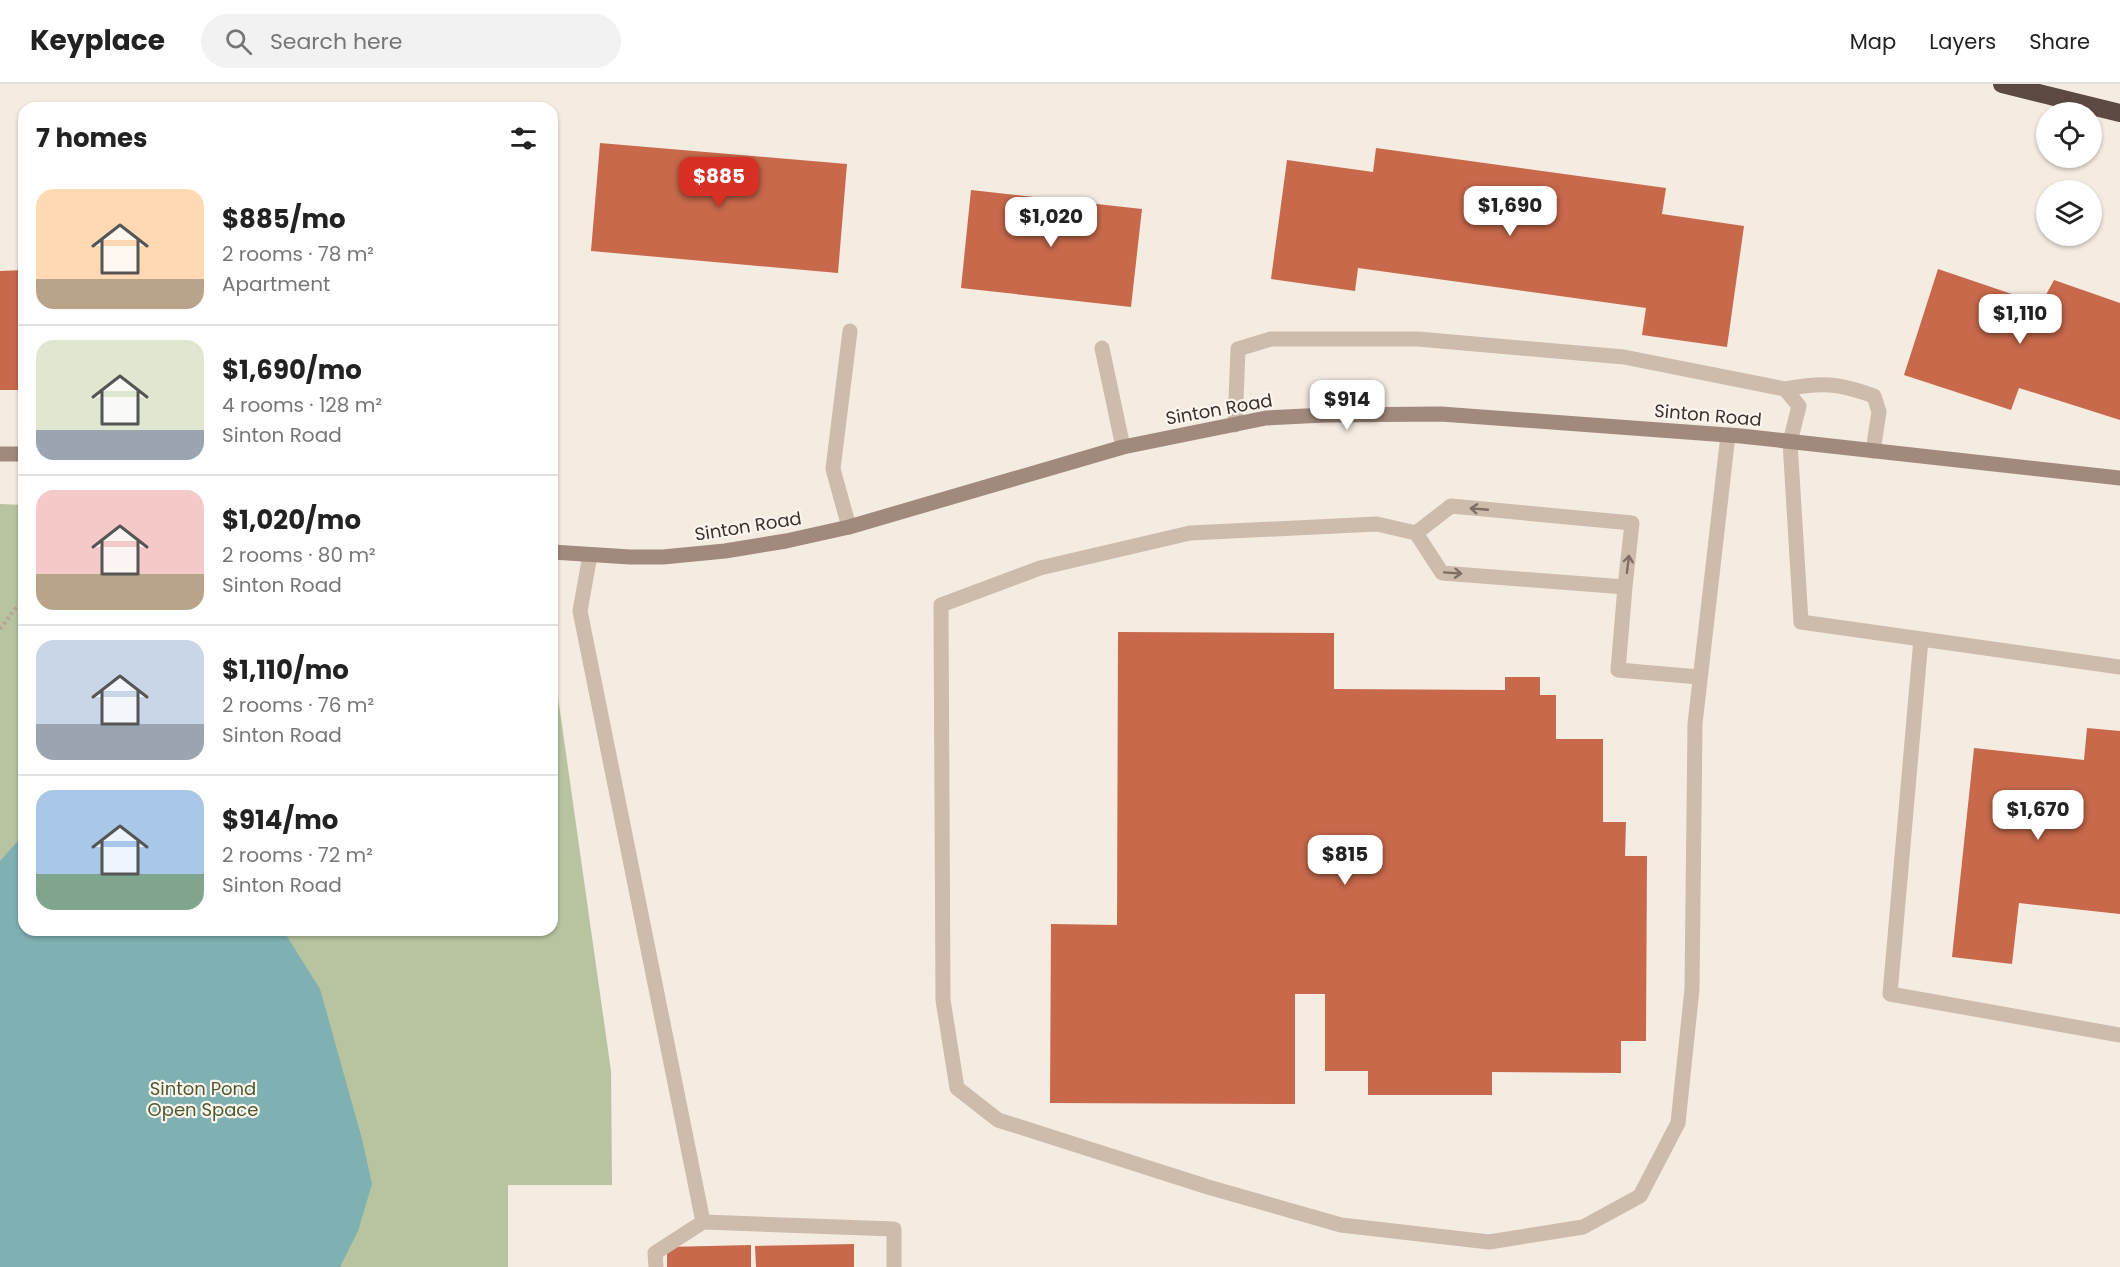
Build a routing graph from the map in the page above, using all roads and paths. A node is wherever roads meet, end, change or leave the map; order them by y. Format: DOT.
graph roads {
  1 [pos="2002,84"];
  2 [pos="2120,113"];
  3 [pos="850,331"];
  4 [pos="1102,348"];
  5 [pos="1785,389"];
  6 [pos="1235,425"];
  7 [pos="1728,435"];
  8 [pos="1790,442"];
  9 [pos="1123,447"];
  10 [pos="1873,451"];
  11 [pos="0,454"];
  12 [pos="18,454"];
  13 [pos="2120,478"];
  14 [pos="849,528"];
  15 [pos="1416,533"];
  16 [pos="558,552"];
  17 [pos="591,555"];
  18 [pos="1625,587"];
  19 [pos="18,608"];
  20 [pos="0,630"];
  21 [pos="1921,639"];
  22 [pos="2120,667"];
  23 [pos="1700,677"];
  24 [pos="2120,1035"];
  25 [pos="703,1222"];
  26 [pos="656,1267"];
  27 [pos="894,1267"];
  1 -- 2 [label="highway"];
  3 -- 14 [label="lane"];
  4 -- 9 [label="lane"];
  5 -- 6 [label="lane"];
  5 -- 8 [label="lane"];
  5 -- 10 [label="lane"];
  6 -- 7 [label="street, Sinton Road"];
  6 -- 9 [label="street, Sinton Road"];
  7 -- 8 [label="street, Sinton Road"];
  7 -- 23 [label="lane"];
  8 -- 10 [label="street, Sinton Road"];
  8 -- 21 [label="lane"];
  9 -- 14 [label="street, Sinton Road"];
  10 -- 13 [label="street, Sinton Road"];
  11 -- 12 [label="street"];
  14 -- 17 [label="street, Sinton Road"];
  15 -- 18 [label="lane, one-way"];
  18 -- 15 [label="lane, one-way"];
  15 -- 23 [label="lane"];
  16 -- 17 [label="street, Sinton Road"];
  17 -- 25 [label="lane"];
  18 -- 23 [label="lane"];
  19 -- 20 [label="path"];
  21 -- 22 [label="lane"];
  21 -- 24 [label="lane"];
  25 -- 26 [label="lane"];
  25 -- 27 [label="lane"];
}
